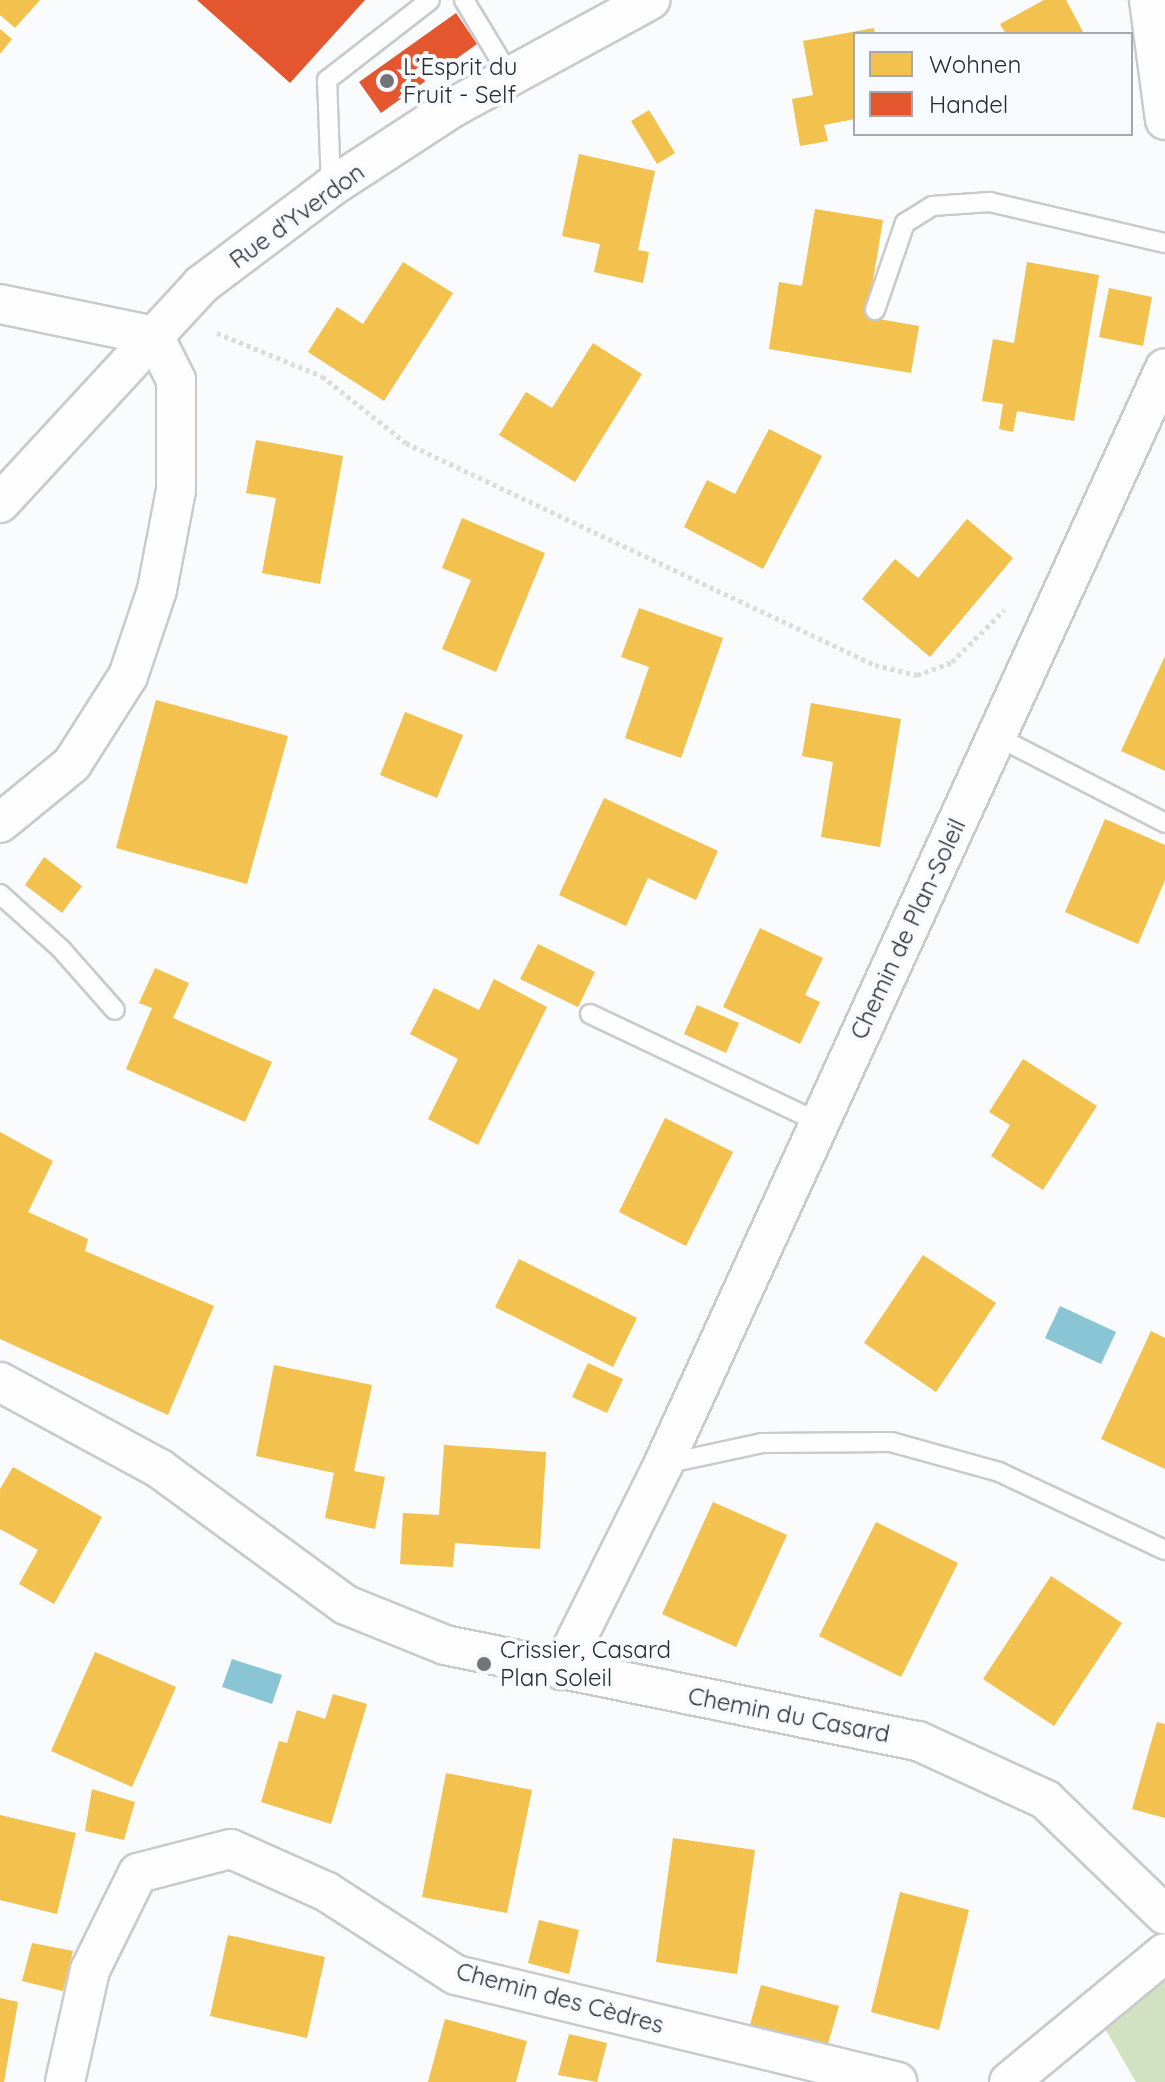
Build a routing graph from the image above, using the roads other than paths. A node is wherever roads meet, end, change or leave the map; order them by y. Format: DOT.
graph roads {
  1 [pos="430,0"];
  2 [pos="464,0"];
  3 [pos="650,0"];
  4 [pos="1149,0"];
  5 [pos="508,73"];
  6 [pos="1164,98"];
  7 [pos="331,187"];
  8 [pos="1165,243"];
  9 [pos="0,304"];
  10 [pos="875,310"];
  11 [pos="154,336"];
  12 [pos="1165,368"];
  13 [pos="0,503"];
  14 [pos="998,737"];
  15 [pos="0,823"];
  16 [pos="1165,823"];
  17 [pos="0,894"];
  18 [pos="115,1010"];
  19 [pos="590,1014"];
  20 [pos="818,1122"];
  21 [pos="0,1382"];
  22 [pos="663,1465"];
  23 [pos="1165,1550"];
  24 [pos="561,1670"];
  25 [pos="1165,1915"];
  26 [pos="1165,1953"];
  27 [pos="65,2082"];
  28 [pos="897,2082"];
  29 [pos="1009,2082"];
  1 -- 7 [label="lane"];
  2 -- 5 [label="lane"];
  3 -- 5 [label="street, Rue d'Yverdon"];
  4 -- 6 [label="street"];
  5 -- 7 [label="street, Rue d'Yverdon"];
  7 -- 11 [label="street, Rue d'Yverdon"];
  8 -- 10 [label="lane"];
  9 -- 11 [label="street"];
  11 -- 13 [label="street, Rue d'Yverdon"];
  11 -- 15 [label="street"];
  12 -- 14 [label="street, Chemin de Plan-Soleil"];
  14 -- 16 [label="lane"];
  14 -- 20 [label="street, Chemin de Plan-Soleil"];
  17 -- 18 [label="lane"];
  19 -- 20 [label="lane"];
  20 -- 22 [label="street, Chemin de Plan-Soleil"];
  21 -- 24 [label="street, Chemin du Casard"];
  22 -- 23 [label="lane"];
  22 -- 24 [label="street, Chemin de Plan-Soleil"];
  24 -- 25 [label="street, Chemin du Casard"];
  26 -- 29 [label="street"];
  27 -- 28 [label="street, Chemin des Cèdres"];
}
